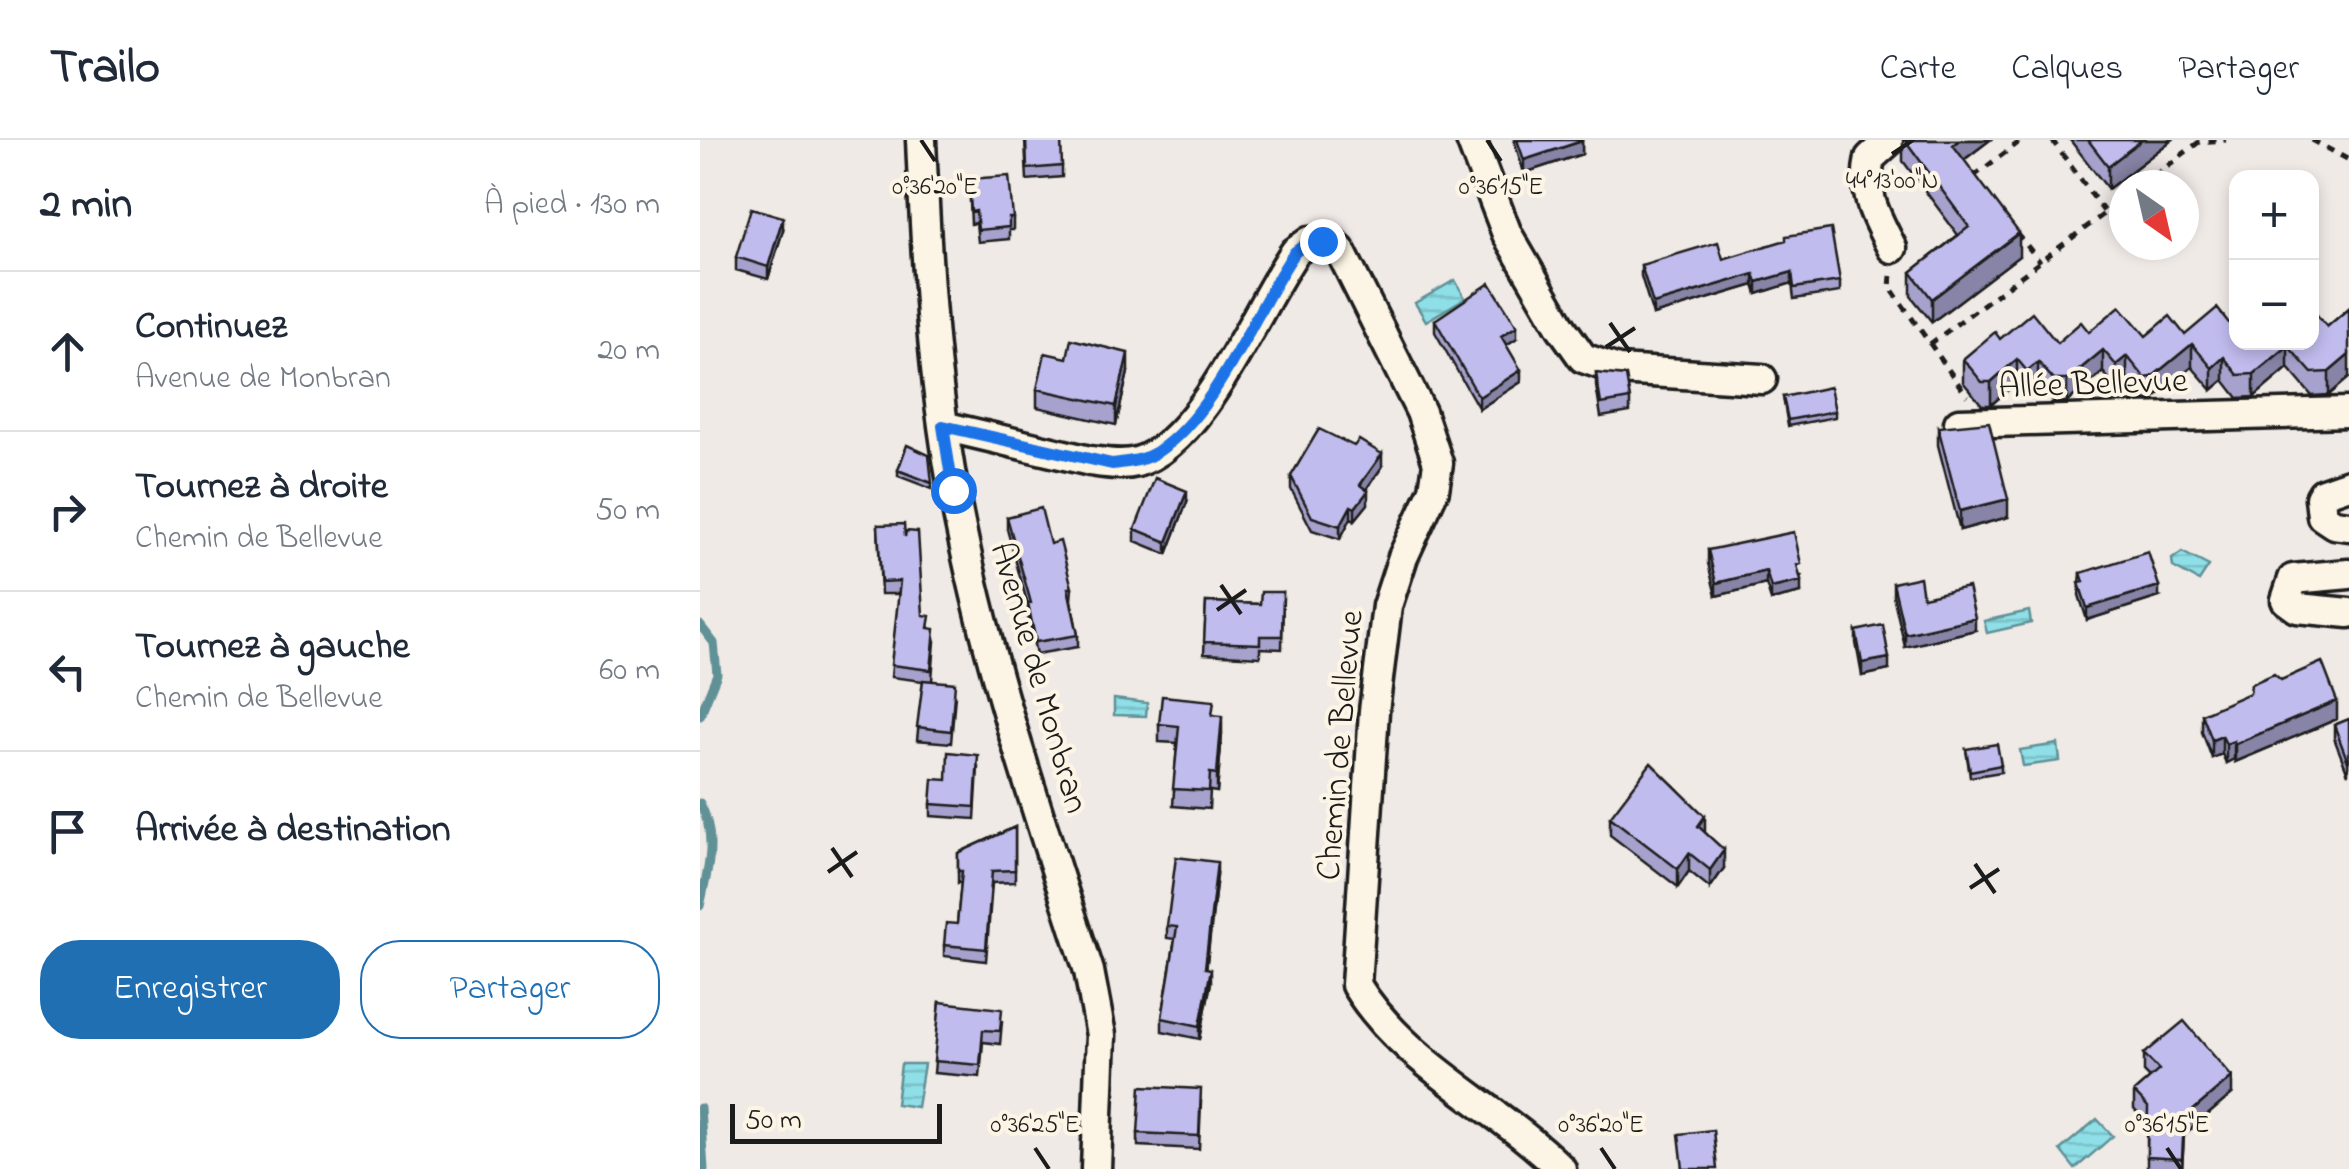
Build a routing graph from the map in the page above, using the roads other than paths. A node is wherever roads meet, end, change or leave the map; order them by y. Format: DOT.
graph roads {
  1 [pos="922,140"];
  2 [pos="1471,140"];
  3 [pos="1890,140"];
  4 [pos="1892,248"];
  5 [pos="1762,379"];
  6 [pos="2349,412"];
  7 [pos="1967,423"];
  8 [pos="943,426"];
  9 [pos="2349,484"];
  10 [pos="2342,525"];
  11 [pos="2349,574"];
  12 [pos="2349,613"];
  13 [pos="1096,1169"];
  14 [pos="1561,1169"];
  1 -- 8 [label="street, Avenue de Monbran"];
  2 -- 5 [label="street"];
  3 -- 4 [label="street"];
  6 -- 7 [label="street, Allée Bellevue"];
  8 -- 13 [label="street, Avenue de Monbran"];
  8 -- 14 [label="street, Chemin de Bellevue"];
  9 -- 10 [label="street"];
  11 -- 12 [label="street"];
}
